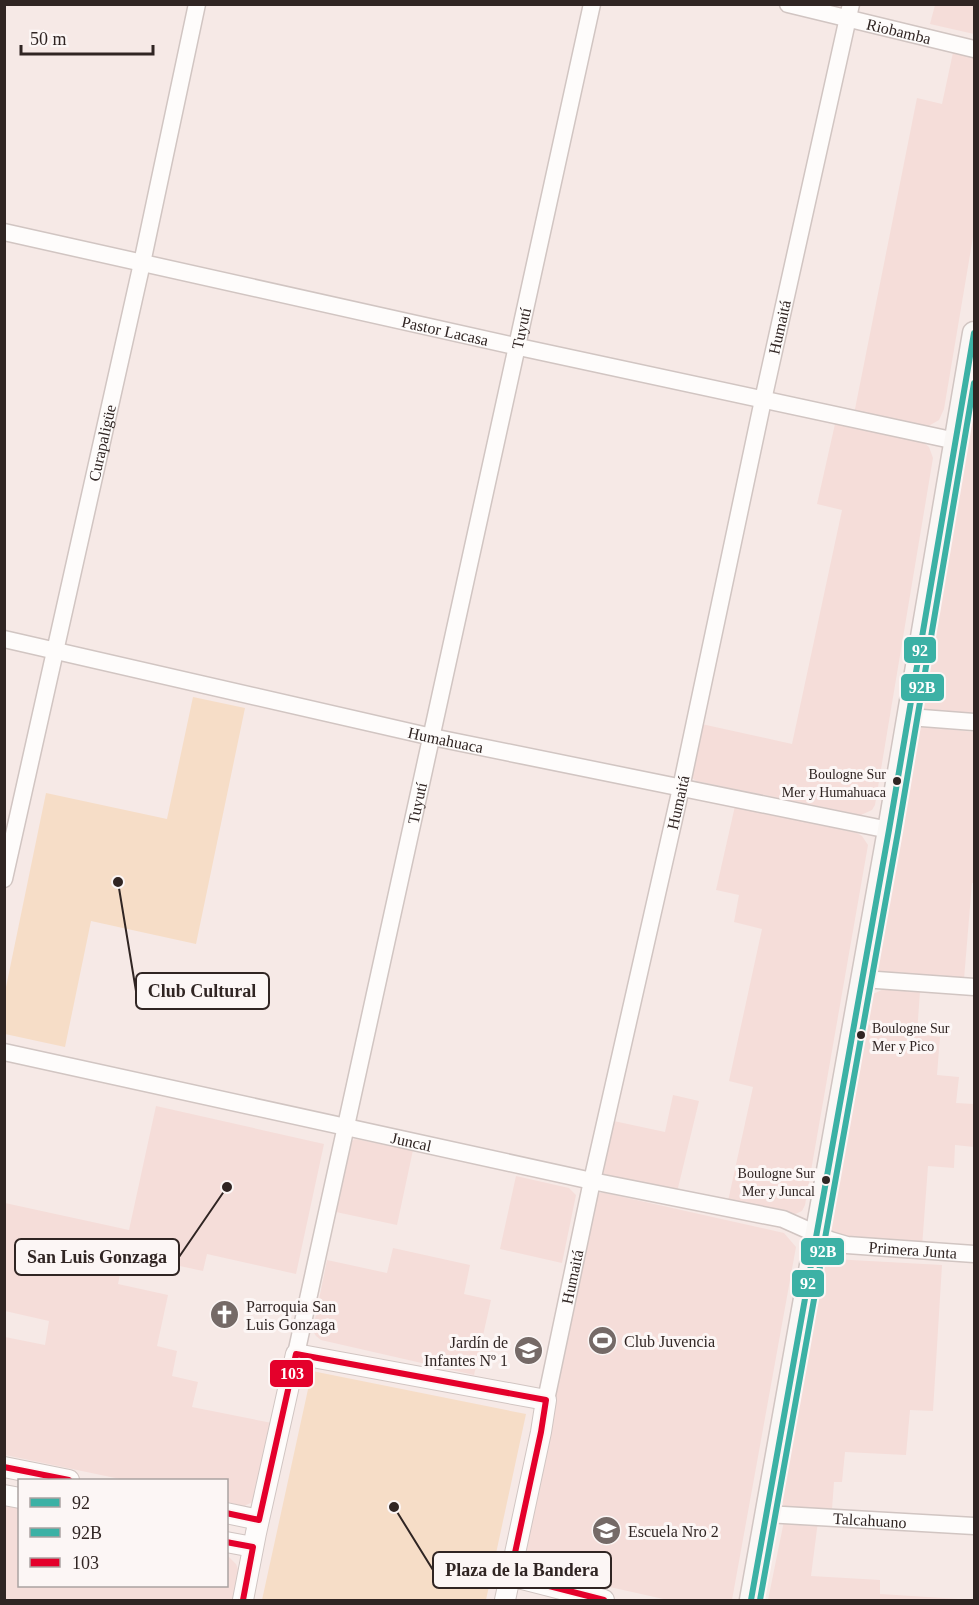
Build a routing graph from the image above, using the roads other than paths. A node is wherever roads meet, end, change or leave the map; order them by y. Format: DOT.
graph roads {
  1 [pos="197,4"];
  2 [pos="592,4"];
  3 [pos="788,4"];
  4 [pos="849,11"];
  5 [pos="975,49"];
  6 [pos="4,232"];
  7 [pos="142,263"];
  8 [pos="975,333"];
  9 [pos="519,347"];
  10 [pos="763,400"];
  11 [pos="968,400"];
  12 [pos="956,441"];
  13 [pos="4,639"];
  14 [pos="56,650"];
  15 [pos="909,717"];
  16 [pos="975,722"];
  17 [pos="432,737"];
  18 [pos="681,788"];
  19 [pos="889,830"];
  20 [pos="4,879"];
  21 [pos="863,979"];
  22 [pos="975,987"];
  23 [pos="4,1052"];
  24 [pos="347,1127"];
  25 [pos="592,1181"];
  26 [pos="816,1232"];
  27 [pos="975,1254"];
  28 [pos="296,1354"];
  29 [pos="546,1400"];
  30 [pos="4,1467"];
  31 [pos="64,1479"];
  32 [pos="228,1513"];
  33 [pos="766,1514"];
  34 [pos="259,1520"];
  35 [pos="975,1526"];
  36 [pos="228,1542"];
  37 [pos="253,1547"];
  38 [pos="510,1576"];
  39 [pos="243,1600"];
  40 [pos="505,1600"];
  41 [pos="604,1600"];
  42 [pos="751,1600"];
  1 -- 7 [label="street, Curapaligüe"];
  2 -- 9 [label="street, Tuyutí"];
  3 -- 4 [label="street, Riobamba"];
  4 -- 5 [label="street, Riobamba"];
  4 -- 10 [label="street, Humaitá"];
  6 -- 7 [label="street, Pastor Lacasa"];
  7 -- 9 [label="street, Pastor Lacasa"];
  7 -- 14 [label="street, Curapaligüe"];
  8 -- 11 [label="main road"];
  9 -- 10 [label="street, Pastor Lacasa"];
  9 -- 17 [label="street, Tuyutí"];
  10 -- 12 [label="street, Pastor Lacasa"];
  10 -- 18 [label="street, Humaitá"];
  11 -- 12 [label="main road"];
  12 -- 15 [label="main road"];
  13 -- 14 [label="street, Humahuaca"];
  14 -- 17 [label="street, Humahuaca"];
  14 -- 20 [label="street, Curapaligüe"];
  15 -- 16 [label="street"];
  15 -- 19 [label="main road"];
  17 -- 18 [label="street, Humahuaca"];
  17 -- 24 [label="street, Tuyutí"];
  18 -- 19 [label="street, Humahuaca"];
  18 -- 25 [label="street, Humaitá"];
  19 -- 21 [label="main road"];
  21 -- 22 [label="street"];
  21 -- 26 [label="main road"];
  23 -- 24 [label="street, Juncal"];
  24 -- 25 [label="street, Juncal"];
  24 -- 28 [label="street, Tuyutí"];
  25 -- 26 [label="street, Juncal"];
  25 -- 29 [label="street, Humaitá"];
  26 -- 27 [label="street, Primera Junta"];
  26 -- 33 [label="main road"];
  28 -- 29 [label="street"];
  28 -- 34 [label="street, Tuyutí"];
  29 -- 38 [label="street, Humaitá"];
  30 -- 31 [label="street"];
  32 -- 34 [label="street"];
  33 -- 35 [label="street, Talcahuano"];
  33 -- 42 [label="main road"];
  34 -- 37 [label="street, Tuyutí"];
  36 -- 37 [label="street"];
  37 -- 39 [label="street, Tuyutí"];
  38 -- 40 [label="street, Humaitá"];
  38 -- 41 [label="street"];
}
